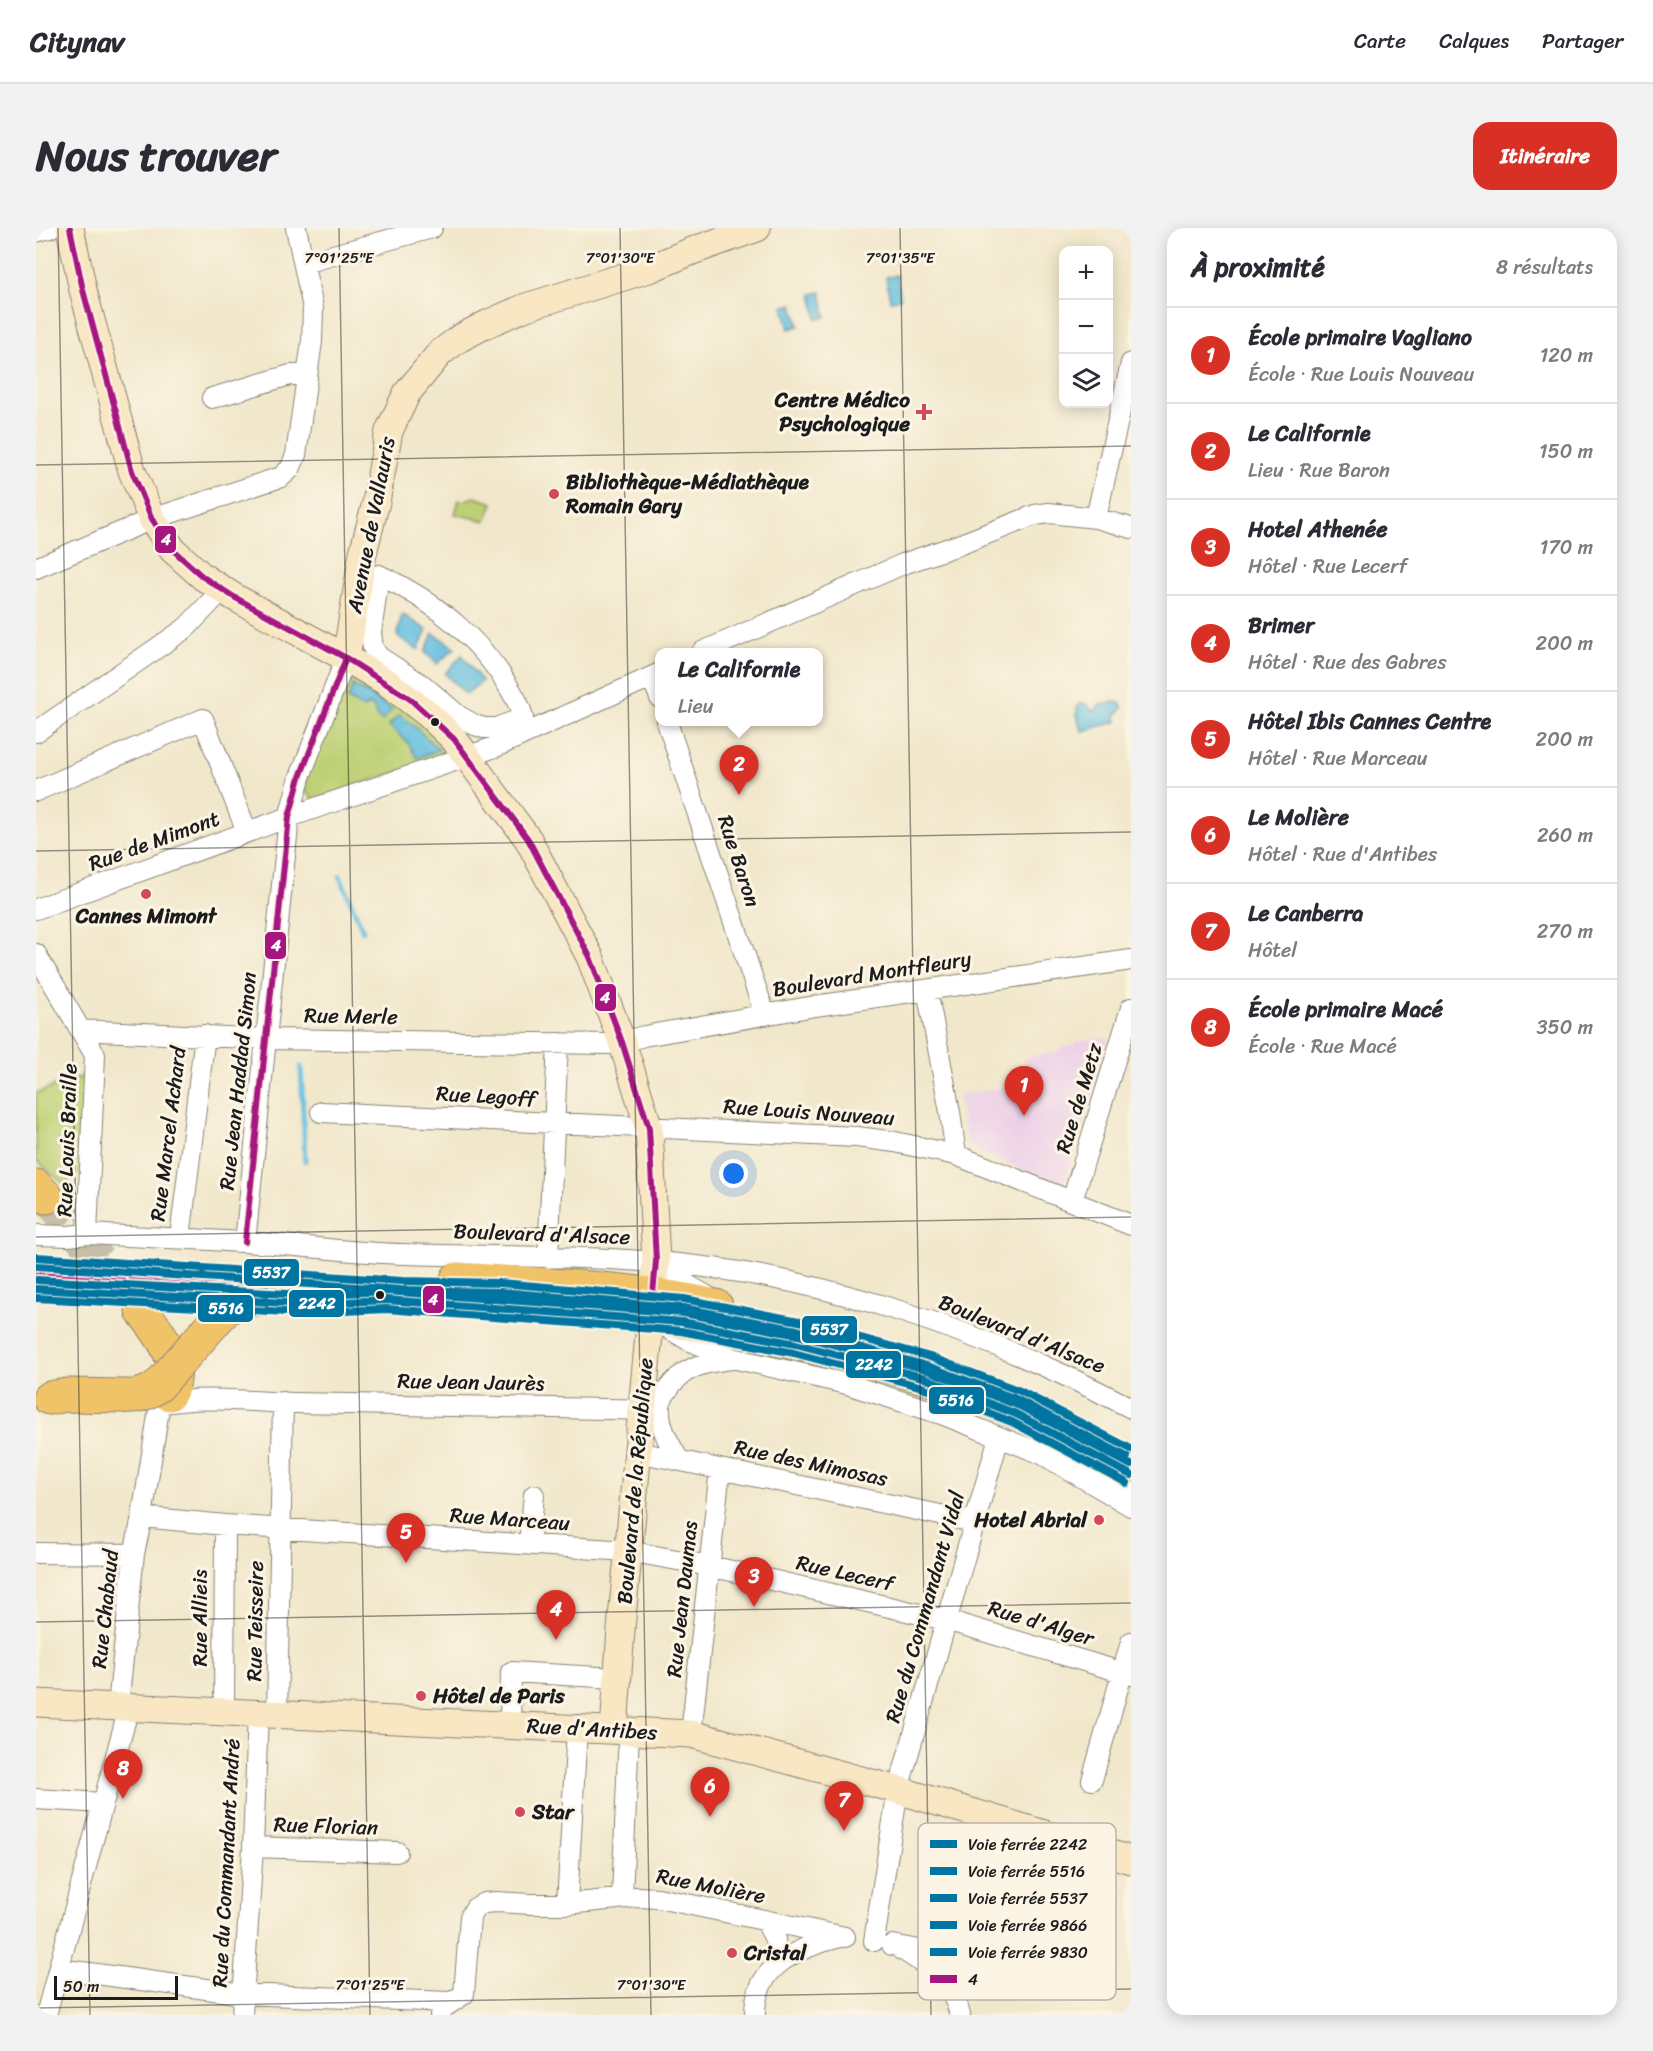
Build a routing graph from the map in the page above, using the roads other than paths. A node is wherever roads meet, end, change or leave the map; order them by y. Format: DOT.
graph roads {
  1 [pos="50,228"];
  2 [pos="70,228"];
  3 [pos="296,228"];
  4 [pos="432,228"];
  5 [pos="757,228"];
  6 [pos="36,232"];
  7 [pos="304,263"];
  8 [pos="1131,363"];
  9 [pos="307,375"];
  10 [pos="212,398"];
  11 [pos="1096,518"];
  12 [pos="152,519"];
  13 [pos="1131,528"];
  14 [pos="1131,536"];
  15 [pos="36,568"];
  16 [pos="379,576"];
  17 [pos="222,590"];
  18 [pos="711,648"];
  19 [pos="346,658"];
  20 [pos="655,675"];
  21 [pos="668,726"];
  22 [pos="36,732"];
  23 [pos="469,758"];
  24 [pos="440,761"];
  25 [pos="36,791"];
  26 [pos="289,817"];
  27 [pos="247,832"];
  28 [pos="36,909"];
  29 [pos="36,954"];
  30 [pos="1131,960"];
  31 [pos="927,990"];
  32 [pos="1131,1008"];
  33 [pos="765,1015"];
  34 [pos="80,1030"];
  35 [pos="205,1035"];
  36 [pos="266,1039"];
  37 [pos="622,1042"];
  38 [pos="558,1043"];
  39 [pos="1122,1069"];
  40 [pos="321,1112"];
  41 [pos="556,1124"];
  42 [pos="649,1128"];
  43 [pos="956,1155"];
  44 [pos="1072,1202"];
  45 [pos="1131,1225"];
  46 [pos="87,1234"];
  47 [pos="36,1235"];
  48 [pos="180,1238"];
  49 [pos="245,1242"];
  50 [pos="36,1253"];
  51 [pos="548,1258"];
  52 [pos="656,1262"];
  53 [pos="36,1272"];
  54 [pos="349,1293"];
  55 [pos="653,1306"];
  56 [pos="731,1309"];
  57 [pos="142,1311"];
  58 [pos="732,1359"];
  59 [pos="42,1398"];
  60 [pos="282,1402"];
  61 [pos="160,1404"];
  62 [pos="1131,1408"];
  63 [pos="651,1410"];
  64 [pos="999,1437"];
  65 [pos="1131,1447"];
  66 [pos="638,1452"];
  67 [pos="1042,1454"];
  68 [pos="679,1460"];
  69 [pos="1131,1467"];
  70 [pos="720,1469"];
  71 [pos="1131,1490"];
  72 [pos="534,1495"];
  73 [pos="1131,1506"];
  74 [pos="142,1517"];
  75 [pos="974,1522"];
  76 [pos="225,1525"];
  77 [pos="280,1528"];
  78 [pos="529,1544"];
  79 [pos="628,1551"];
  80 [pos="36,1553"];
  81 [pos="134,1554"];
  82 [pos="710,1566"];
  83 [pos="946,1620"];
  84 [pos="1131,1642"];
  85 [pos="1126,1674"];
  86 [pos="617,1678"];
  87 [pos="36,1703"];
  88 [pos="124,1707"];
  89 [pos="224,1712"];
  90 [pos="268,1714"];
  91 [pos="510,1725"];
  92 [pos="577,1728"];
  93 [pos="621,1730"];
  94 [pos="691,1734"];
  95 [pos="1092,1780"];
  96 [pos="898,1790"];
  97 [pos="36,1799"];
  98 [pos="104,1803"];
  99 [pos="1008,1823"];
  100 [pos="253,1847"];
  101 [pos="397,1852"];
  102 [pos="622,1898"];
  103 [pos="567,1904"];
  104 [pos="765,1920"];
  105 [pos="844,1936"];
  106 [pos="883,1943"];
  107 [pos="918,1949"];
  108 [pos="918,1963"];
  109 [pos="777,1964"];
  110 [pos="60,1969"];
  111 [pos="243,1994"];
  112 [pos="955,2000"];
  113 [pos="359,2006"];
  114 [pos="446,2008"];
  115 [pos="46,2015"];
  116 [pos="242,2015"];
  117 [pos="755,2015"];
  118 [pos="960,2015"];
  1 -- 6 [label="street"];
  2 -- 12 [label="street, Boulevard de la République"];
  3 -- 7 [label="street"];
  4 -- 7 [label="street"];
  5 -- 19 [label="street, Avenue de Vallauris"];
  7 -- 9 [label="street"];
  8 -- 11 [label="street"];
  9 -- 10 [label="street"];
  9 -- 12 [label="street"];
  11 -- 13 [label="street"];
  11 -- 14 [label="street"];
  11 -- 18 [label="street"];
  12 -- 15 [label="street"];
  12 -- 17 [label="street, Boulevard de la République"];
  16 -- 16 [label="street"];
  17 -- 19 [label="street, Boulevard de la République"];
  17 -- 22 [label="street"];
  19 -- 23 [label="street, Boulevard de la République"];
  19 -- 26 [label="street, Rue Jean Haddad Simon"];
  20 -- 23 [label="street, Rue de Mimont"];
  21 -- 33 [label="street, Rue Baron"];
  23 -- 26 [label="street, Rue de Mimont"];
  23 -- 37 [label="street, Boulevard de la République"];
  24 -- 24 [label="street"];
  25 -- 27 [label="street"];
  26 -- 27 [label="street, Rue de Mimont"];
  26 -- 36 [label="street, Rue Jean Haddad Simon"];
  27 -- 28 [label="street, Rue de Mimont"];
  29 -- 34 [label="street, Rue Louis Braille"];
  30 -- 31 [label="street, Boulevard Montfleury"];
  31 -- 33 [label="street, Boulevard Montfleury"];
  31 -- 43 [label="street"];
  32 -- 39 [label="street, Rue de Metz"];
  33 -- 37 [label="street, Boulevard Montfleury"];
  34 -- 35 [label="street, Rue Merle"];
  34 -- 46 [label="street, Rue Louis Braille"];
  35 -- 36 [label="street, Rue Merle"];
  35 -- 48 [label="street, Rue Marcel Achard"];
  36 -- 38 [label="street, Rue Merle"];
  36 -- 49 [label="street, Rue Jean Haddad Simon"];
  37 -- 38 [label="street, Rue Merle"];
  37 -- 42 [label="street, Boulevard de la République"];
  38 -- 41 [label="street"];
  39 -- 44 [label="street, Rue de Metz"];
  40 -- 41 [label="street, Rue Legoff"];
  41 -- 42 [label="street, Rue Legoff"];
  41 -- 51 [label="street"];
  42 -- 43 [label="street, Rue Louis Nouveau"];
  42 -- 52 [label="street, Boulevard de la République"];
  43 -- 44 [label="street, Rue Louis Nouveau"];
  44 -- 45 [label="street, Rue Louis Nouveau"];
  46 -- 47 [label="street, Boulevard d'Alsace"];
  46 -- 48 [label="street, Boulevard d'Alsace"];
  48 -- 49 [label="street, Boulevard d'Alsace"];
  49 -- 51 [label="street, Boulevard d'Alsace"];
  50 -- 55 [label="highway"];
  51 -- 52 [label="street, Boulevard d'Alsace"];
  52 -- 55 [label="street, Boulevard de la République"];
  52 -- 56 [label="street"];
  52 -- 62 [label="street, Boulevard d'Alsace"];
  53 -- 54 [label="highway"];
  54 -- 55 [label="highway"];
  54 -- 59 [label="highway, bridge"];
  55 -- 56 [label="highway"];
  55 -- 58 [label="street"];
  55 -- 63 [label="street, Boulevard de la République"];
  55 -- 69 [label="highway"];
  56 -- 65 [label="highway"];
  57 -- 61 [label="highway"];
  58 -- 63 [label="street"];
  58 -- 64 [label="street"];
  59 -- 61 [label="street"];
  60 -- 61 [label="street, Rue Jean Jaurès"];
  60 -- 63 [label="street, Rue Jean Jaurès"];
  60 -- 77 [label="street, Rue Teisseire"];
  61 -- 74 [label="street, Rue Chabaud"];
  63 -- 66 [label="street, Boulevard de la République"];
  63 -- 68 [label="street"];
  64 -- 67 [label="street"];
  64 -- 75 [label="street, Rue du Commandant Vidal"];
  66 -- 68 [label="street, Rue des Mimosas"];
  66 -- 79 [label="street, Boulevard de la République"];
  67 -- 71 [label="street"];
  67 -- 73 [label="street"];
  68 -- 70 [label="street, Rue des Mimosas"];
  70 -- 75 [label="street, Rue des Mimosas"];
  70 -- 82 [label="street, Rue Jean Daumas"];
  72 -- 78 [label="street"];
  74 -- 76 [label="street, Rue Marceau"];
  74 -- 81 [label="street, Rue Chabaud"];
  75 -- 83 [label="street, Rue du Commandant Vidal"];
  76 -- 77 [label="street, Rue Marceau"];
  76 -- 89 [label="street, Rue Allieis"];
  77 -- 78 [label="street, Rue Marceau"];
  77 -- 90 [label="street, Rue Teisseire"];
  78 -- 79 [label="street, Rue Marceau"];
  79 -- 82 [label="street, Rue Lecerf"];
  79 -- 86 [label="street, Boulevard de la République"];
  80 -- 81 [label="street"];
  81 -- 88 [label="street, Rue Chabaud"];
  82 -- 83 [label="street, Rue Lecerf"];
  82 -- 94 [label="street, Rue Jean Daumas"];
  83 -- 85 [label="street, Rue d'Alger"];
  83 -- 96 [label="street, Rue du Commandant Vidal"];
  84 -- 85 [label="street"];
  85 -- 95 [label="street"];
  86 -- 91 [label="street"];
  86 -- 93 [label="street, Boulevard de la République"];
  87 -- 88 [label="street, Rue d'Antibes"];
  88 -- 89 [label="street, Rue d'Antibes"];
  88 -- 98 [label="street, Rue Chabaud"];
  89 -- 90 [label="street, Rue d'Antibes"];
  90 -- 91 [label="street, Rue d'Antibes"];
  90 -- 100 [label="street, Rue du Commandant André"];
  91 -- 92 [label="street, Rue d'Antibes"];
  92 -- 93 [label="street, Rue d'Antibes"];
  92 -- 103 [label="street"];
  93 -- 94 [label="street, Rue d'Antibes"];
  93 -- 102 [label="street"];
  94 -- 96 [label="street, Rue d'Antibes"];
  96 -- 99 [label="street, Rue d'Antibes"];
  96 -- 106 [label="street, Rue du Commandant Vidal"];
  97 -- 98 [label="street"];
  98 -- 110 [label="street, Rue Chabaud"];
  100 -- 101 [label="street, Rue Florian"];
  100 -- 111 [label="street, Rue du Commandant André"];
  102 -- 103 [label="street, Rue Molière"];
  102 -- 104 [label="street, Rue Molière"];
  103 -- 114 [label="street, Rue Molière"];
  104 -- 105 [label="street, Rue Molière"];
  104 -- 109 [label="street"];
  105 -- 106 [label="street, Rue Molière"];
  105 -- 109 [label="street"];
  106 -- 107 [label="street, Rue Molière"];
  106 -- 108 [label="street"];
  109 -- 117 [label="street"];
  110 -- 111 [label="street"];
  110 -- 115 [label="street, Rue Chabaud"];
  111 -- 113 [label="street"];
  111 -- 116 [label="street, Rue du Commandant André"];
  112 -- 118 [label="street"];
  113 -- 114 [label="street"];
}
